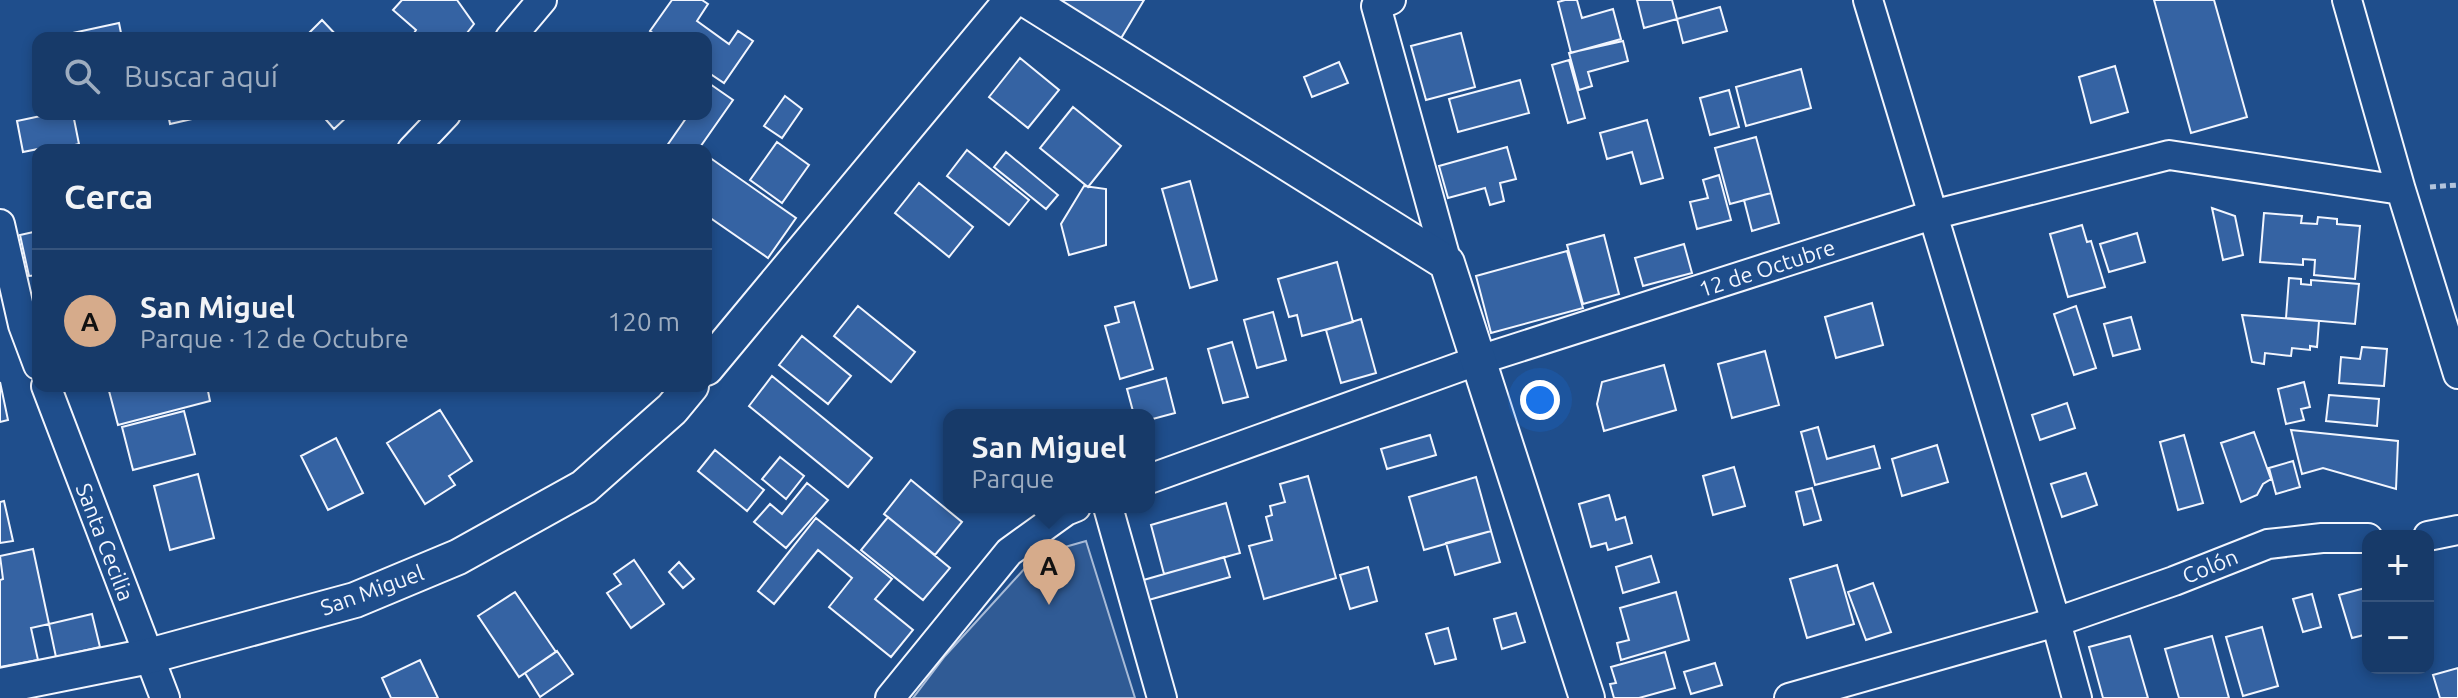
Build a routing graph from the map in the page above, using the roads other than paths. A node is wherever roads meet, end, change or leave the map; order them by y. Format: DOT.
graph roads {
  1 [pos="542,0"];
  2 [pos="1012,0"];
  3 [pos="1027,0"];
  4 [pos="1391,0"];
  5 [pos="1868,0"];
  6 [pos="2347,0"];
  7 [pos="515,32"];
  8 [pos="440,120"];
  9 [pos="418,144"];
  10 [pos="2401,190"];
  11 [pos="1932,215"];
  12 [pos="0,224"];
  13 [pos="1447,263"];
  14 [pos="30,323"];
  15 [pos="1479,360"];
  16 [pos="712,361"];
  17 [pos="2458,374"];
  18 [pos="48,392"];
  19 [pos="686,392"];
  20 [pos="1155,477"];
  21 [pos="1063,513"];
  22 [pos="1110,513"];
  23 [pos="2458,530"];
  24 [pos="2434,535"];
  25 [pos="2362,538"];
  26 [pos="2056,622"];
  27 [pos="149,656"];
  28 [pos="0,686"];
  29 [pos="165,698"];
  30 [pos="890,698"];
  31 [pos="1162,698"];
  32 [pos="1587,698"];
  33 [pos="1789,698"];
  34 [pos="2077,698"];
  1 -- 7 [label="street"];
  2 -- 16 [label="street"];
  3 -- 13 [label="street"];
  4 -- 13 [label="street"];
  5 -- 11 [label="street"];
  6 -- 10 [label="street"];
  8 -- 9 [label="street"];
  10 -- 11 [label="street, 12 de Octubre"];
  10 -- 17 [label="street"];
  11 -- 15 [label="street, 12 de Octubre"];
  11 -- 26 [label="street"];
  12 -- 14 [label="street"];
  13 -- 15 [label="street"];
  15 -- 20 [label="street, 12 de Octubre"];
  15 -- 32 [label="street"];
  18 -- 27 [label="street, Santa Cecilia"];
  19 -- 27 [label="street, San Miguel"];
  21 -- 30 [label="street"];
  22 -- 31 [label="street"];
  23 -- 24 [label="street"];
  25 -- 26 [label="street, Colón"];
  26 -- 33 [label="street, Colón"];
  26 -- 34 [label="street"];
  27 -- 28 [label="street, San Miguel"];
  27 -- 29 [label="street, Santa Cecilia"];
}
